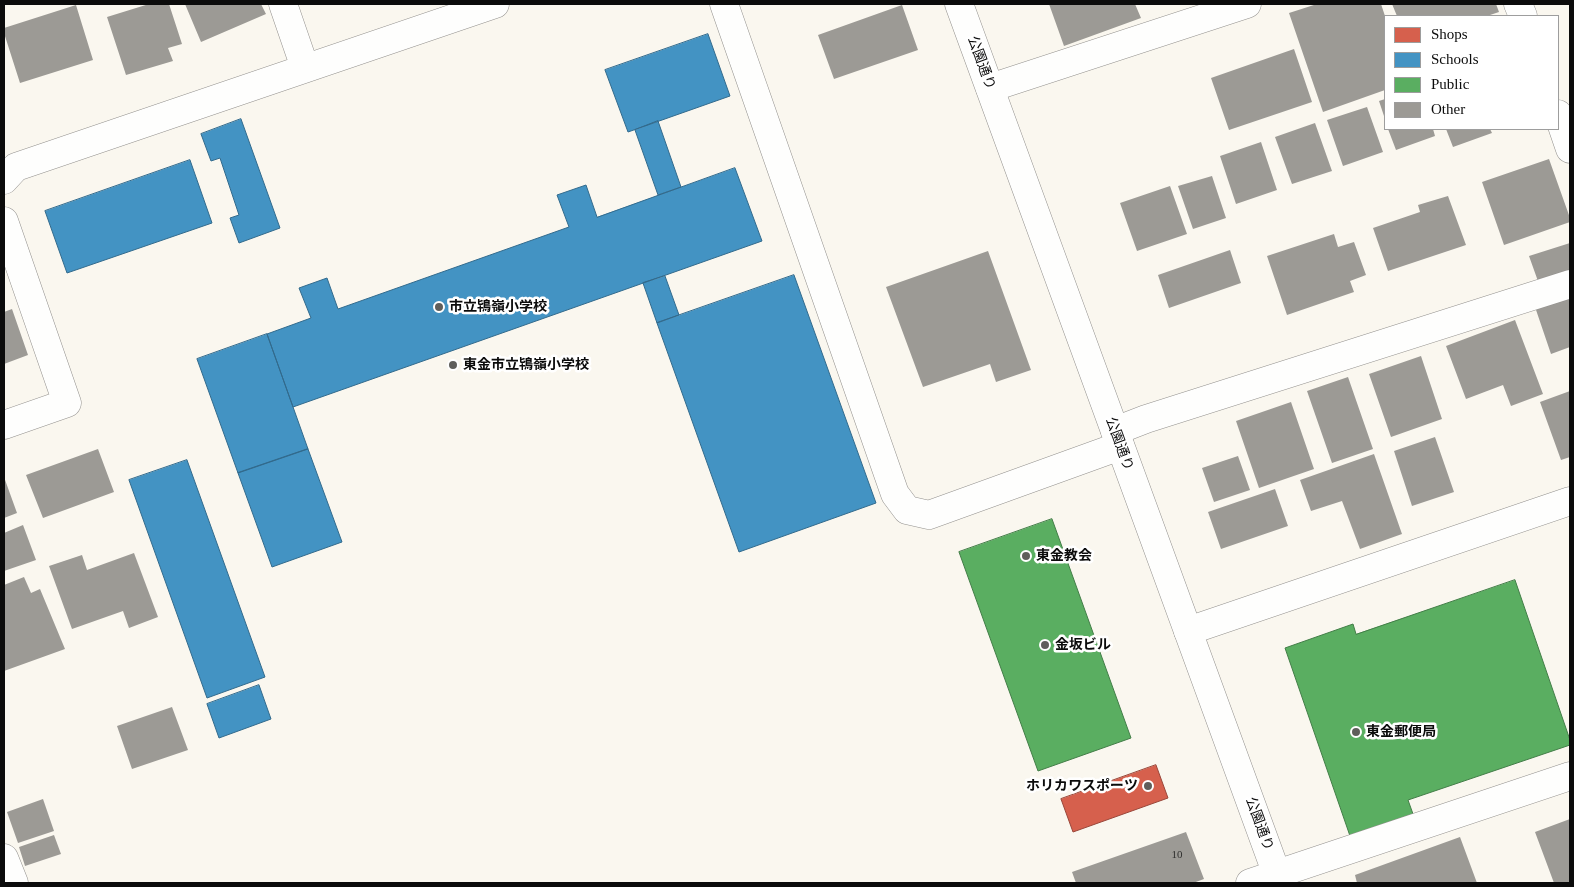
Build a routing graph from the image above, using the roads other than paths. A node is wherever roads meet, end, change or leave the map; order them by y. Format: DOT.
graph roads {
  1 [pos="283,4"];
  2 [pos="495,4"];
  3 [pos="724,4"];
  4 [pos="959,4"];
  5 [pos="1247,4"];
  6 [pos="306,68"];
  7 [pos="990,88"];
  8 [pos="1559,117"];
  9 [pos="1570,149"];
  10 [pos="4,180"];
  11 [pos="4,221"];
  12 [pos="1570,284"];
  13 [pos="4,425"];
  14 [pos="1117,438"];
  15 [pos="1570,501"];
  16 [pos="1188,631"];
  17 [pos="1570,776"];
  18 [pos="4,858"];
  19 [pos="1279,878"];
  20 [pos="14,883"];
  21 [pos="1250,883"];
  1 -- 6 [label="street"];
  2 -- 6 [label="street"];
  3 -- 14 [label="street"];
  4 -- 7 [label="street, 公園通り"];
  5 -- 7 [label="street"];
  6 -- 10 [label="street"];
  7 -- 14 [label="street, 公園通り"];
  8 -- 9 [label="street"];
  11 -- 13 [label="street"];
  12 -- 14 [label="street"];
  14 -- 16 [label="street, 公園通り"];
  15 -- 16 [label="street"];
  16 -- 19 [label="street, 公園通り"];
  17 -- 19 [label="street"];
  18 -- 20 [label="street"];
  19 -- 21 [label="street"];
}
